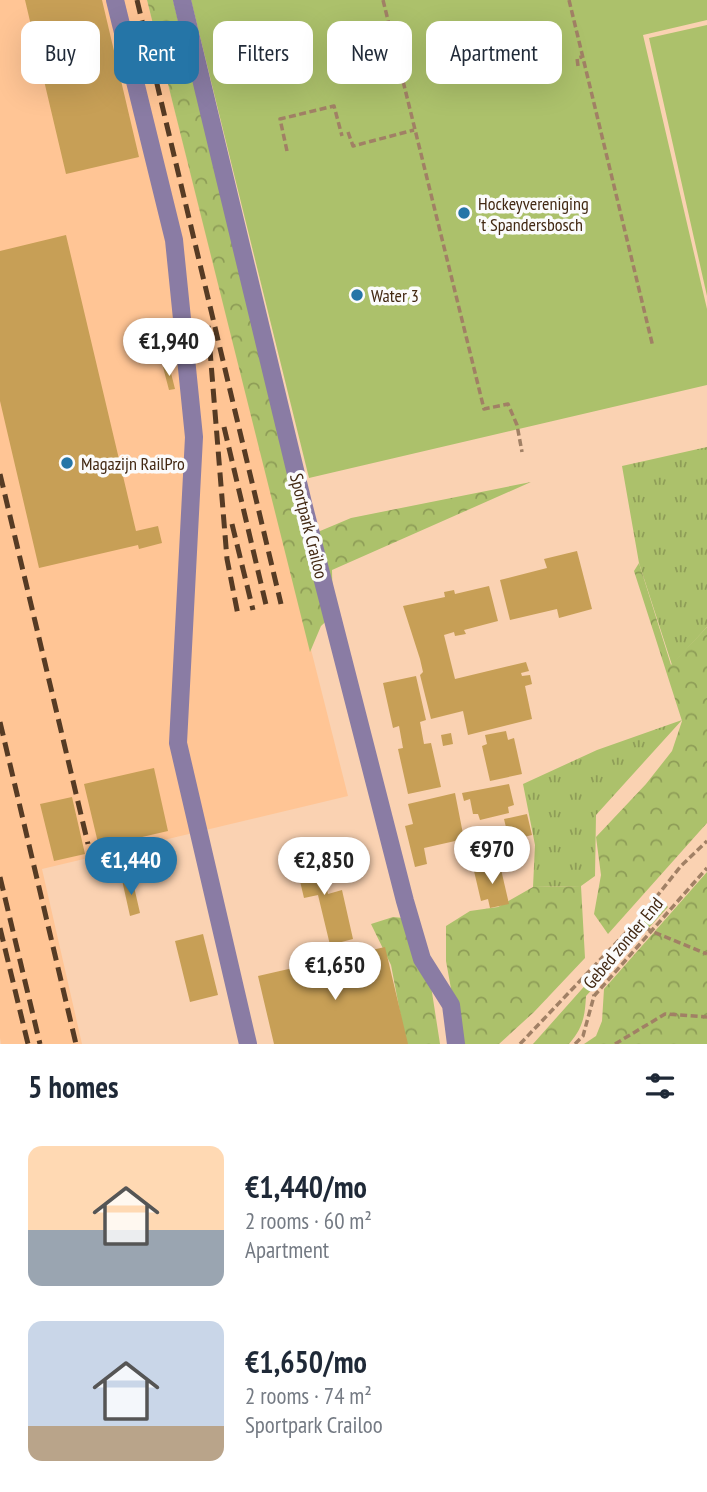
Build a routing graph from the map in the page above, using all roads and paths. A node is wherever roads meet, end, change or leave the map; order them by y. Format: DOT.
graph roads {
  1 [pos="115,0"];
  2 [pos="182,0"];
  3 [pos="383,0"];
  4 [pos="569,0"];
  5 [pos="582,57"];
  6 [pos="578,66"];
  7 [pos="414,131"];
  8 [pos="348,132"];
  9 [pos="342,136"];
  10 [pos="287,151"];
  11 [pos="653,347"];
  12 [pos="522,452"];
  13 [pos="707,841"];
  14 [pos="707,868"];
  15 [pos="637,921"];
  16 [pos="651,931"];
  17 [pos="707,954"];
  18 [pos="587,973"];
  19 [pos="594,996"];
  20 [pos="707,1017"];
  21 [pos="248,1044"];
  22 [pos="456,1044"];
  23 [pos="520,1044"];
  24 [pos="575,1044"];
  25 [pos="615,1044"];
  1 -- 21 [label="street"];
  2 -- 22 [label="street, Sportpark Crailoo"];
  3 -- 7 [label="path"];
  4 -- 5 [label="path"];
  5 -- 6 [label="path"];
  5 -- 11 [label="path"];
  7 -- 8 [label="path"];
  7 -- 12 [label="path"];
  9 -- 10 [label="path"];
  13 -- 15 [label="path"];
  14 -- 16 [label="path, Gebed zonder End"];
  15 -- 16 [label="path"];
  15 -- 18 [label="path"];
  16 -- 17 [label="path"];
  16 -- 19 [label="path, Gebed zonder End"];
  18 -- 19 [label="path"];
  18 -- 23 [label="path"];
  19 -- 24 [label="path, Gebed zonder End"];
  20 -- 25 [label="path"];
}
